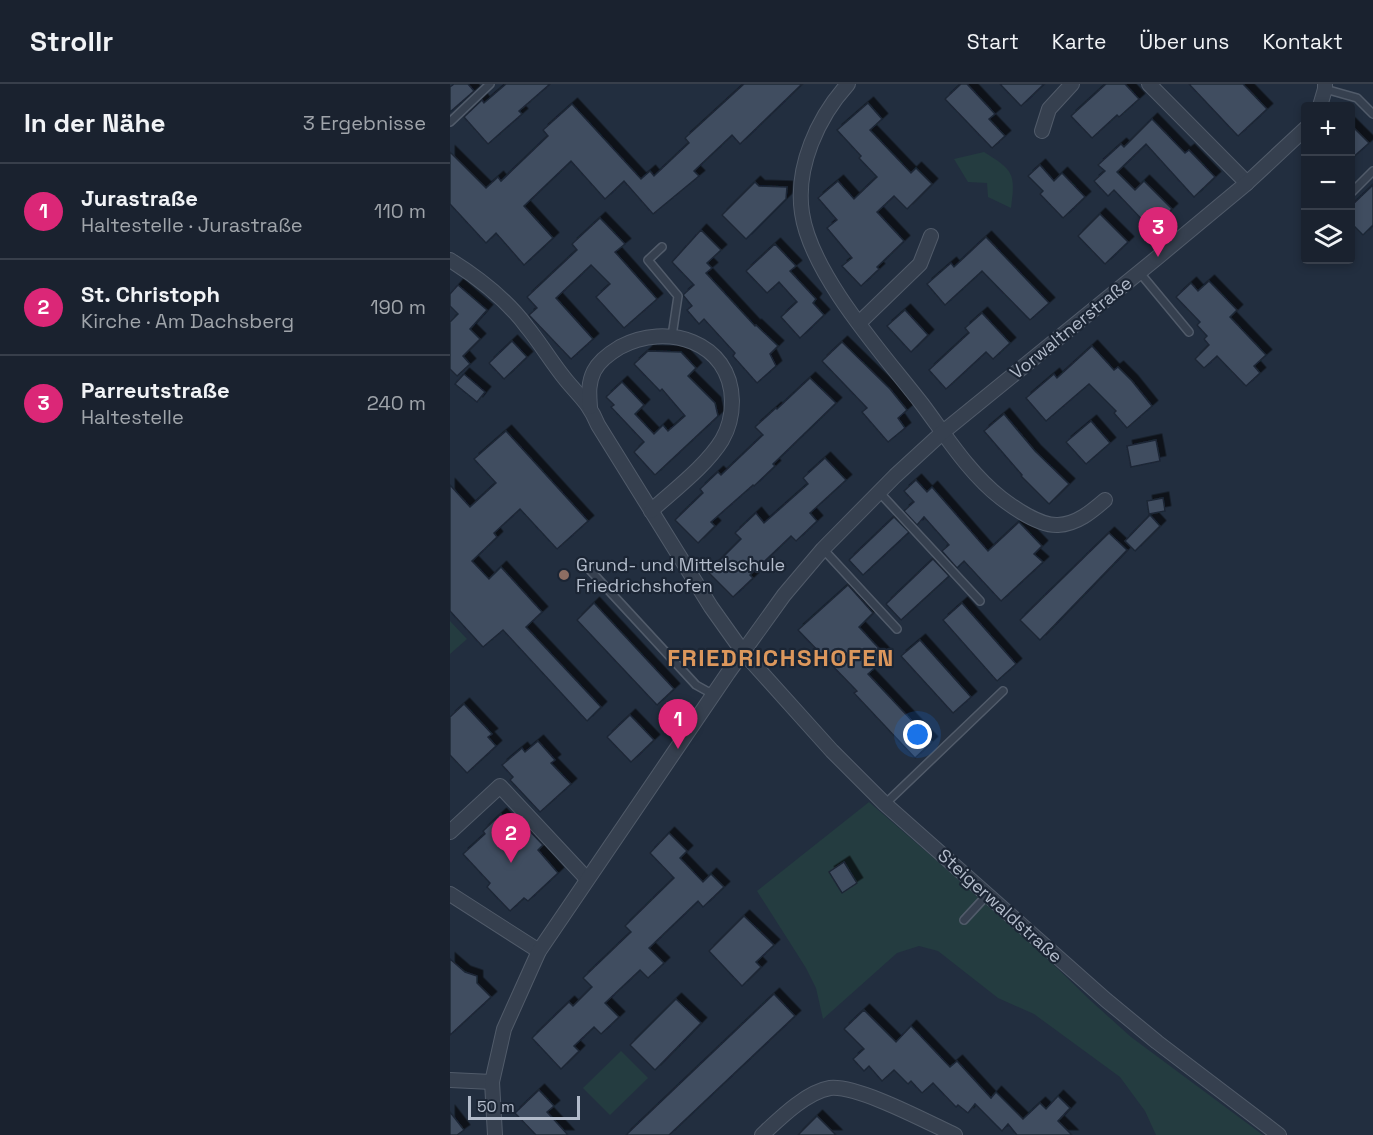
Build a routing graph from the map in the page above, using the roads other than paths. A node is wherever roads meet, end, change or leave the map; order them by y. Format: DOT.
graph roads {
  1 [pos="490,84"];
  2 [pos="848,84"];
  3 [pos="1072,84"];
  4 [pos="1149,84"];
  5 [pos="1325,86"];
  6 [pos="1321,102"];
  7 [pos="1373,114"];
  8 [pos="450,122"];
  9 [pos="1042,131"];
  10 [pos="1301,132"];
  11 [pos="1373,171"];
  12 [pos="1247,183"];
  13 [pos="1355,189"];
  14 [pos="931,236"];
  15 [pos="662,246"];
  16 [pos="450,260"];
  17 [pos="1140,273"];
  18 [pos="859,322"];
  19 [pos="1190,332"];
  20 [pos="672,336"];
  21 [pos="590,407"];
  22 [pos="943,432"];
  23 [pos="879,492"];
  24 [pos="1105,500"];
  25 [pos="651,511"];
  26 [pos="823,549"];
  27 [pos="590,569"];
  28 [pos="980,601"];
  29 [pos="897,629"];
  30 [pos="744,652"];
  31 [pos="1003,691"];
  32 [pos="714,695"];
  33 [pos="885,804"];
  34 [pos="450,832"];
  35 [pos="587,879"];
  36 [pos="450,894"];
  37 [pos="988,894"];
  38 [pos="964,920"];
  39 [pos="539,951"];
  40 [pos="450,1080"];
  41 [pos="492,1082"];
  42 [pos="495,1135"];
  43 [pos="762,1135"];
  44 [pos="955,1135"];
  45 [pos="1279,1135"];
  1 -- 8 [label="lane"];
  2 -- 18 [label="street"];
  3 -- 9 [label="street"];
  4 -- 12 [label="street"];
  5 -- 6 [label="street"];
  5 -- 7 [label="lane"];
  10 -- 12 [label="street, Vorwaltnerstraße"];
  11 -- 13 [label="lane"];
  12 -- 17 [label="street, Vorwaltnerstraße"];
  14 -- 18 [label="street"];
  15 -- 20 [label="lane"];
  16 -- 21 [label="street"];
  17 -- 19 [label="lane"];
  17 -- 22 [label="street, Vorwaltnerstraße"];
  18 -- 22 [label="street"];
  20 -- 21 [label="street"];
  20 -- 25 [label="street"];
  21 -- 25 [label="street"];
  22 -- 23 [label="street, Vorwaltnerstraße"];
  22 -- 24 [label="street"];
  23 -- 26 [label="street, Vorwaltnerstraße"];
  23 -- 28 [label="lane"];
  25 -- 30 [label="street, Steigerwaldstraße"];
  26 -- 29 [label="lane"];
  26 -- 30 [label="street, Vorwaltnerstraße"];
  27 -- 32 [label="lane"];
  30 -- 32 [label="street, Vorwaltnerstraße"];
  30 -- 33 [label="street, Steigerwaldstraße"];
  31 -- 33 [label="lane"];
  32 -- 35 [label="street, Vorwaltnerstraße"];
  33 -- 37 [label="street, Steigerwaldstraße"];
  34 -- 35 [label="street"];
  35 -- 39 [label="street, Vorwaltnerstraße"];
  36 -- 39 [label="street"];
  37 -- 38 [label="lane"];
  37 -- 45 [label="street, Steigerwaldstraße"];
  39 -- 41 [label="street, Vorwaltnerstraße"];
  40 -- 41 [label="street"];
  41 -- 42 [label="street, Vorwaltnerstraße"];
  43 -- 44 [label="street"];
}
